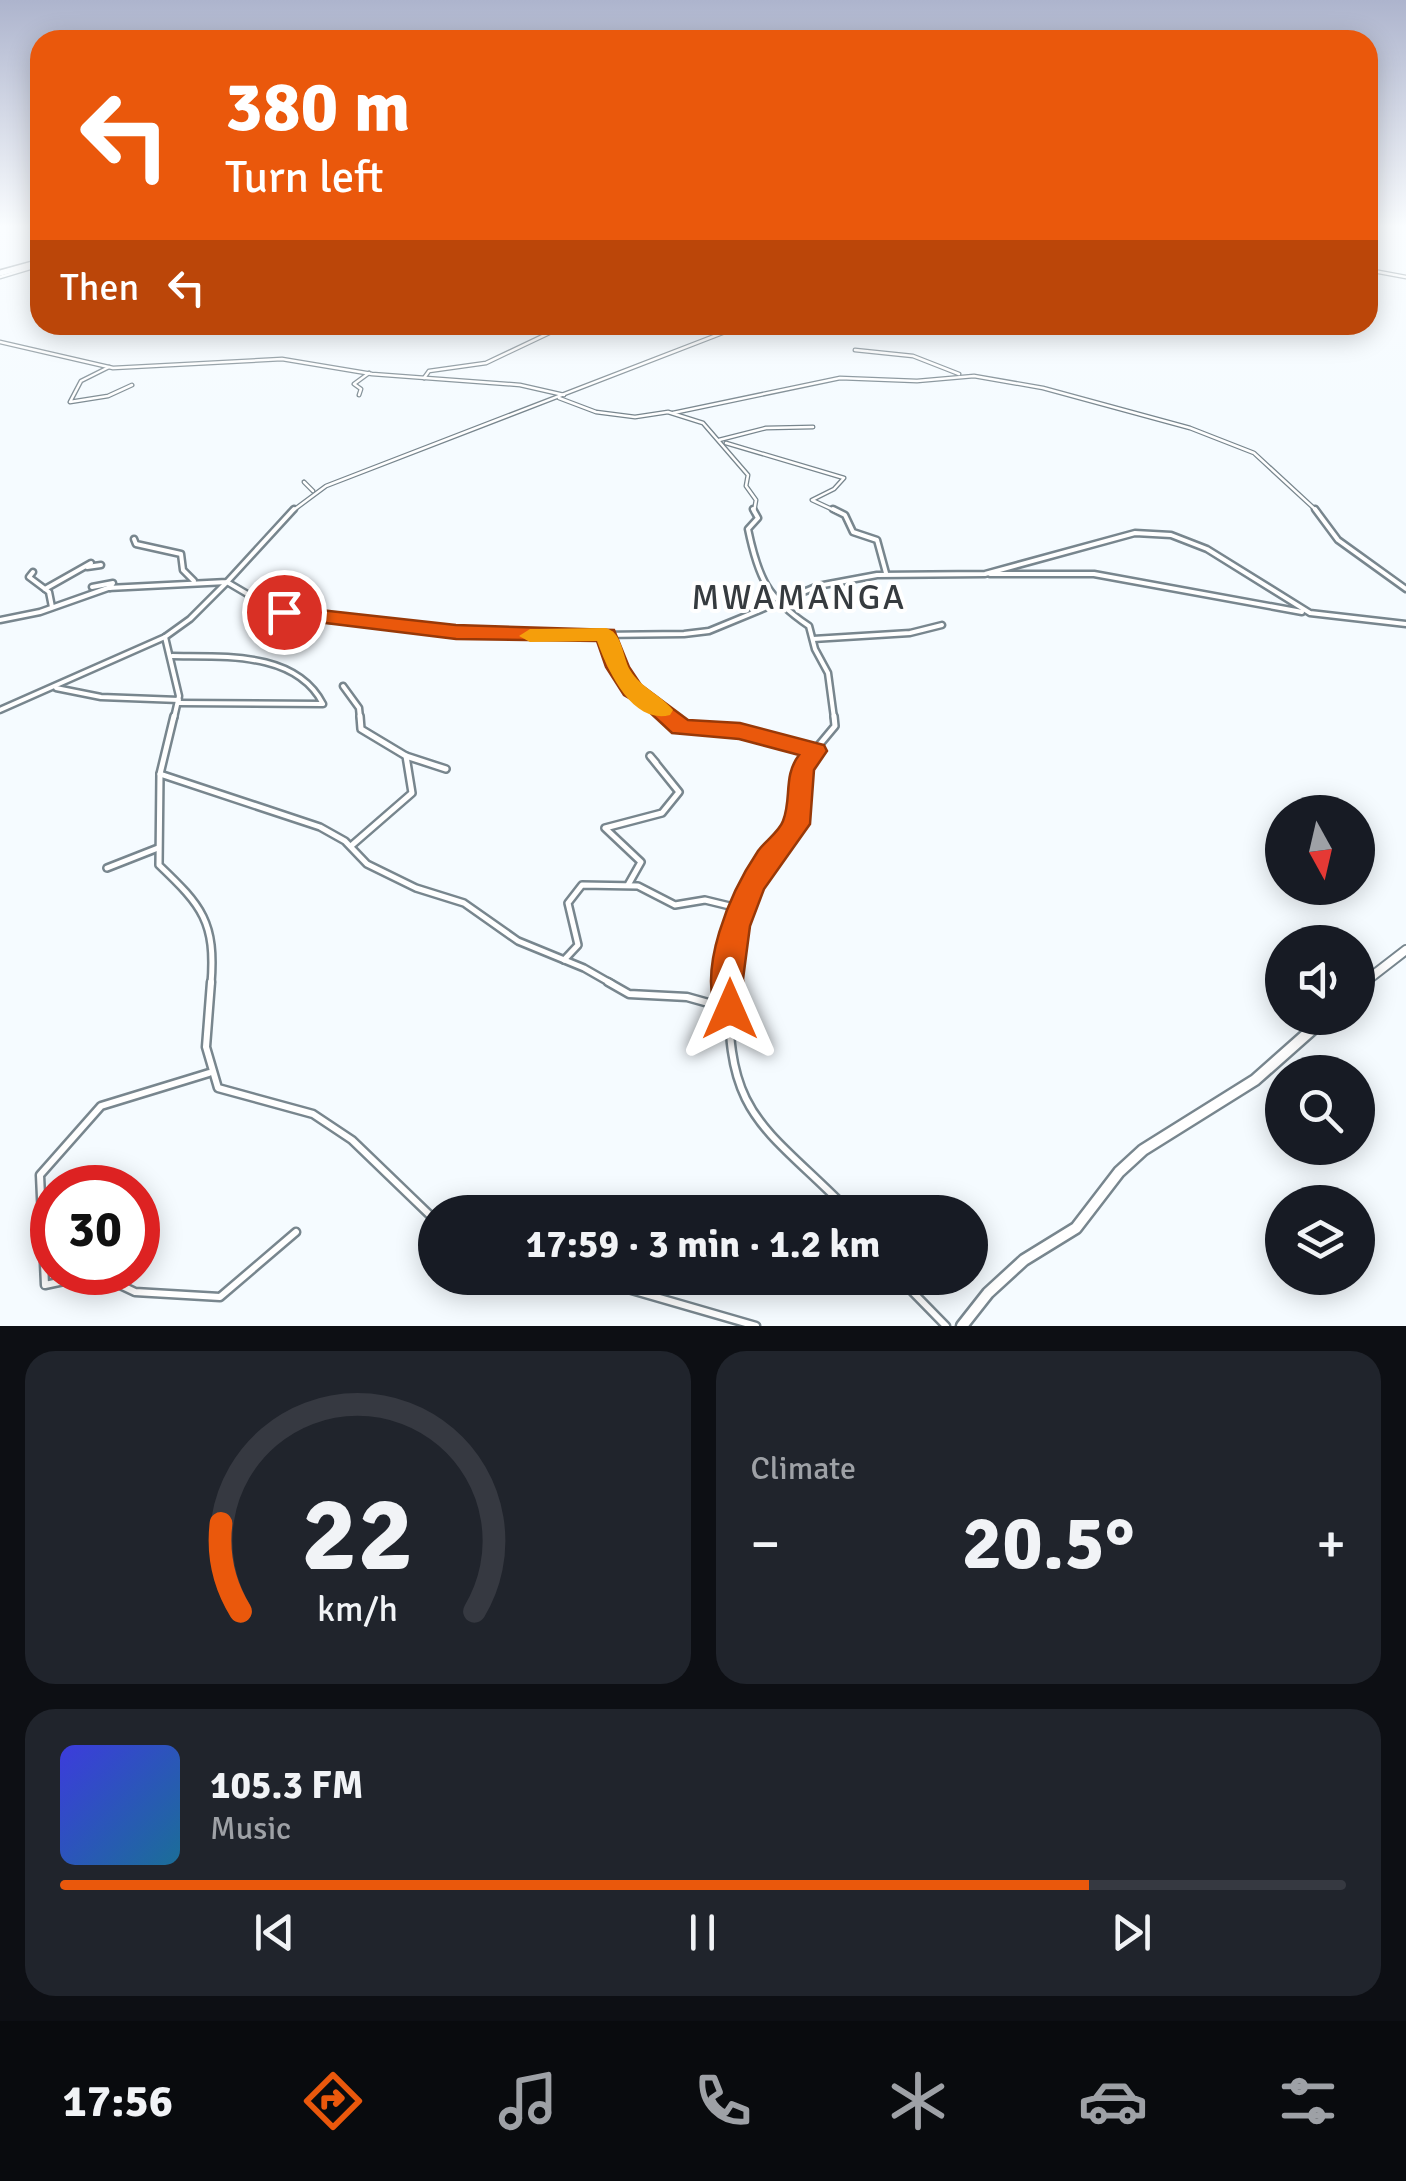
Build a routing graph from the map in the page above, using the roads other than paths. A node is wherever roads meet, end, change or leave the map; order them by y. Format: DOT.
graph roads {
  1 [pos="551,335"];
  2 [pos="718,335"];
  3 [pos="0,342"];
  4 [pos="855,350"];
  5 [pos="109,367"];
  6 [pos="368,373"];
  7 [pos="964,376"];
  8 [pos="424,378"];
  9 [pos="132,385"];
  10 [pos="359,395"];
  11 [pos="562,396"];
  12 [pos="673,413"];
  13 [pos="813,427"];
  14 [pos="720,440"];
  15 [pos="304,482"];
  16 [pos="318,490"];
  17 [pos="134,539"];
  18 [pos="101,565"];
  19 [pos="33,572"];
  20 [pos="886,574"];
  21 [pos="986,574"];
  22 [pos="194,581"];
  23 [pos="227,582"];
  24 [pos="92,588"];
  25 [pos="110,588"];
  26 [pos="45,589"];
  27 [pos="1406,589"];
  28 [pos="778,601"];
  29 [pos="52,607"];
  30 [pos="1310,613"];
  31 [pos="0,620"];
  32 [pos="1406,624"];
  33 [pos="942,625"];
  34 [pos="606,635"];
  35 [pos="165,637"];
  36 [pos="813,639"];
  37 [pos="172,656"];
  38 [pos="53,686"];
  39 [pos="343,686"];
  40 [pos="178,702"];
  41 [pos="0,710"];
  42 [pos="815,751"];
  43 [pos="406,756"];
  44 [pos="656,763"];
  45 [pos="446,769"];
  46 [pos="160,774"];
  47 [pos="351,846"];
  48 [pos="158,848"];
  49 [pos="107,868"];
  50 [pos="628,886"];
  51 [pos="742,909"];
  52 [pos="1406,950"];
  53 [pos="564,960"];
  54 [pos="1375,975"];
  55 [pos="730,1009"];
  56 [pos="1306,1035"];
  57 [pos="209,1073"];
  58 [pos="830,1195"];
  59 [pos="418,1204"];
  60 [pos="296,1232"];
  61 [pos="649,1295"];
  62 [pos="916,1295"];
  63 [pos="756,1326"];
  64 [pos="946,1326"];
  65 [pos="962,1326"];
  1 -- 8 [label="street"];
  2 -- 11 [label="street"];
  3 -- 5 [label="street"];
  4 -- 7 [label="street"];
  5 -- 6 [label="street"];
  5 -- 9 [label="street"];
  6 -- 8 [label="street"];
  6 -- 10 [label="street"];
  7 -- 12 [label="street"];
  7 -- 27 [label="street"];
  8 -- 11 [label="street"];
  11 -- 12 [label="street"];
  11 -- 16 [label="street"];
  12 -- 14 [label="street"];
  13 -- 14 [label="street"];
  14 -- 20 [label="street"];
  14 -- 28 [label="street"];
  15 -- 16 [label="street"];
  16 -- 23 [label="street"];
  17 -- 22 [label="street"];
  18 -- 26 [label="street"];
  19 -- 26 [label="street"];
  20 -- 21 [label="street"];
  20 -- 28 [label="street"];
  21 -- 30 [label="street"];
  21 -- 30 [label="street"];
  22 -- 23 [label="street"];
  22 -- 25 [label="street"];
  23 -- 34 [label="street"];
  23 -- 35 [label="street"];
  24 -- 25 [label="street"];
  25 -- 29 [label="street"];
  26 -- 29 [label="street"];
  28 -- 34 [label="street"];
  28 -- 36 [label="street"];
  29 -- 31 [label="street"];
  30 -- 32 [label="street"];
  33 -- 36 [label="street"];
  34 -- 42 [label="street"];
  35 -- 37 [label="street"];
  35 -- 38 [label="street"];
  36 -- 42 [label="street"];
  37 -- 40 [label="street"];
  37 -- 40 [label="street"];
  38 -- 40 [label="street"];
  38 -- 41 [label="street"];
  39 -- 43 [label="street"];
  40 -- 46 [label="street"];
  42 -- 51 [label="street"];
  43 -- 45 [label="street"];
  43 -- 47 [label="street"];
  44 -- 50 [label="street"];
  46 -- 47 [label="street"];
  46 -- 48 [label="street"];
  47 -- 53 [label="street"];
  48 -- 49 [label="street"];
  48 -- 57 [label="street"];
  50 -- 51 [label="street"];
  50 -- 53 [label="street"];
  51 -- 55 [label="street"];
  52 -- 54 [label="street"];
  53 -- 55 [label="street"];
  55 -- 58 [label="street"];
  56 -- 65 [label="street"];
  57 -- 59 [label="street"];
  57 -- 60 [label="street"];
  61 -- 63 [label="street"];
  62 -- 64 [label="street"];
}
